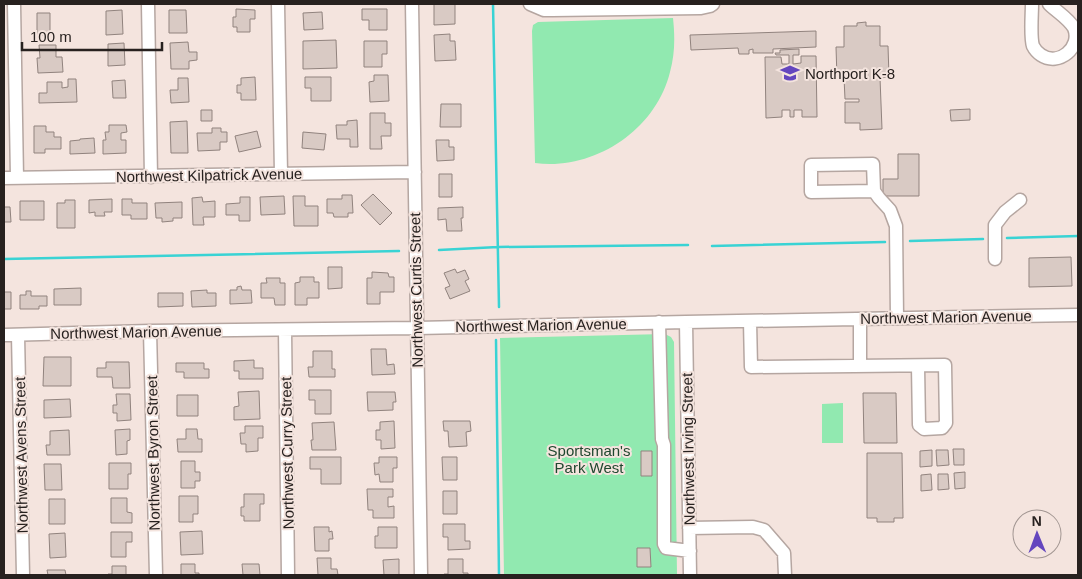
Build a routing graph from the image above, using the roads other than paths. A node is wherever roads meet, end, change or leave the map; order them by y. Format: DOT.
graph roads {
  1 [pos="14,4"];
  2 [pos="148,4"];
  3 [pos="278,4"];
  4 [pos="412,4"];
  5 [pos="530,4"];
  6 [pos="713,4"];
  7 [pos="1032,4"];
  8 [pos="1049,4"];
  9 [pos="668,6"];
  10 [pos="414,172"];
  11 [pos="281,174"];
  12 [pos="150,177"];
  13 [pos="4,178"];
  14 [pos="17,178"];
  15 [pos="874,191"];
  16 [pos="1020,200"];
  17 [pos="995,260"];
  18 [pos="1078,315"];
  19 [pos="897,318"];
  20 [pos="860,319"];
  21 [pos="750,321"];
  22 [pos="659,322"];
  23 [pos="686,322"];
  24 [pos="416,328"];
  25 [pos="285,330"];
  26 [pos="150,331"];
  27 [pos="4,335"];
  28 [pos="18,335"];
  29 [pos="860,366"];
  30 [pos="918,366"];
  31 [pos="689,528"];
  32 [pos="690,551"];
  33 [pos="23,575"];
  34 [pos="156,575"];
  35 [pos="288,575"];
  36 [pos="421,575"];
  37 [pos="690,575"];
  38 [pos="785,575"];
  1 -- 14 [label="street"];
  2 -- 12 [label="street"];
  3 -- 11 [label="street"];
  4 -- 10 [label="street, Northwest Curtis Street"];
  5 -- 9 [label="street"];
  6 -- 9 [label="street"];
  7 -- 8 [label="street"];
  10 -- 11 [label="street, Northwest Kilpatrick Avenue"];
  10 -- 24 [label="street, Northwest Curtis Street"];
  11 -- 12 [label="street, Northwest Kilpatrick Avenue"];
  12 -- 14 [label="street, Northwest Kilpatrick Avenue"];
  13 -- 14 [label="street, Northwest Kilpatrick Avenue"];
  15 -- 15 [label="street"];
  15 -- 19 [label="street"];
  16 -- 17 [label="street"];
  18 -- 19 [label="street, Northwest Marion Avenue"];
  19 -- 20 [label="street, Northwest Marion Avenue"];
  20 -- 21 [label="street, Northwest Marion Avenue"];
  20 -- 29 [label="street"];
  21 -- 23 [label="street, Northwest Marion Avenue"];
  21 -- 29 [label="street"];
  22 -- 23 [label="street, Northwest Marion Avenue"];
  22 -- 24 [label="street, Northwest Marion Avenue"];
  22 -- 32 [label="street"];
  23 -- 31 [label="street, Northwest Irving Street"];
  24 -- 25 [label="street, Northwest Marion Avenue"];
  24 -- 36 [label="street, Northwest Curtis Street"];
  25 -- 26 [label="street, Northwest Marion Avenue"];
  25 -- 35 [label="street, Northwest Curry Street"];
  26 -- 28 [label="street, Northwest Marion Avenue"];
  26 -- 34 [label="street, Northwest Byron Street"];
  27 -- 28 [label="street, Northwest Marion Avenue"];
  28 -- 33 [label="street, Northwest Avens Street"];
  29 -- 30 [label="street"];
  30 -- 30 [label="street"];
  31 -- 32 [label="street, Northwest Irving Street"];
  31 -- 38 [label="street"];
  32 -- 37 [label="street, Northwest Irving Street"];
}
